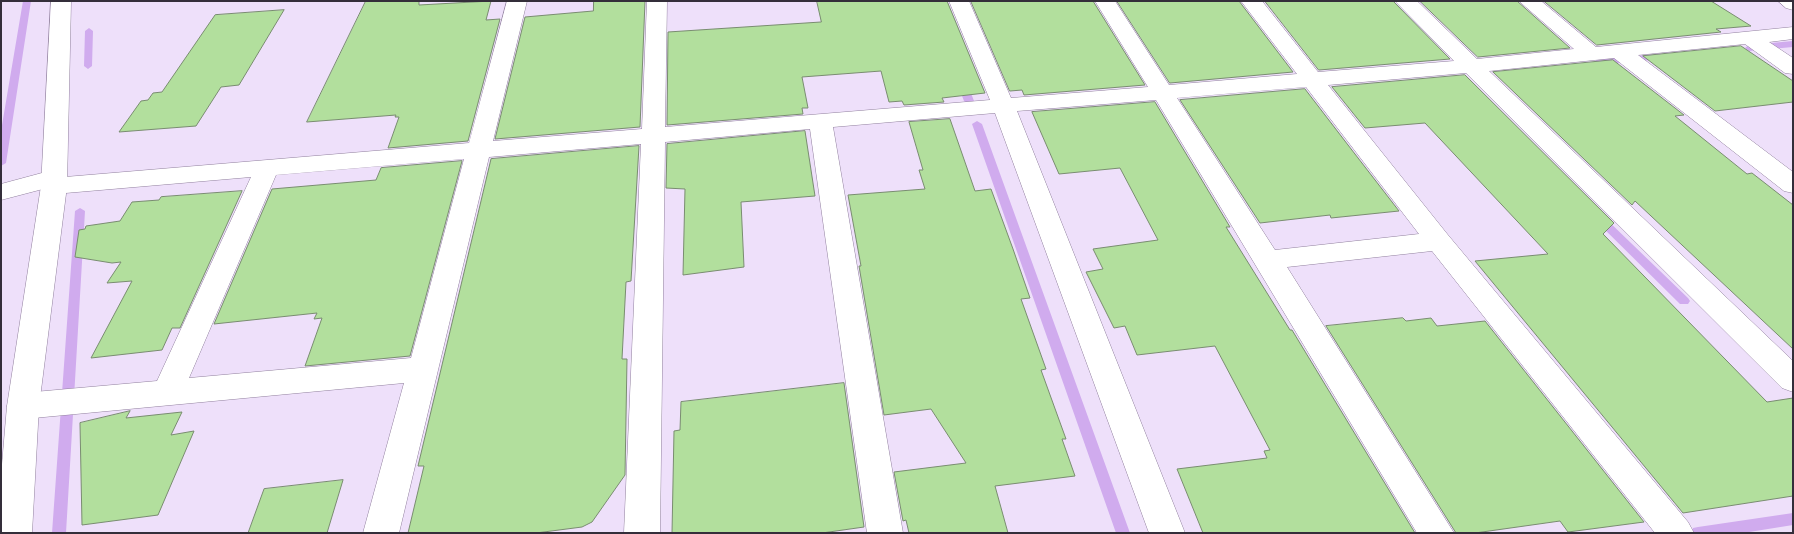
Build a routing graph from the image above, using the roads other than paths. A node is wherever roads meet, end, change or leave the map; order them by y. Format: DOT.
graph roads {
  1 [pos="61,1"];
  2 [pos="517,1"];
  3 [pos="656,1"];
  4 [pos="959,1"];
  5 [pos="1105,1"];
  6 [pos="1251,1"];
  7 [pos="1404,1"];
  8 [pos="1529,1"];
  9 [pos="1788,1"];
  10 [pos="1793,4"];
  11 [pos="1793,33"];
  12 [pos="1748,37"];
  13 [pos="1620,51"];
  14 [pos="1592,54"];
  15 [pos="1472,66"];
  16 [pos="1793,68"];
  17 [pos="1313,80"];
  18 [pos="1162,93"];
  19 [pos="1004,107"];
  20 [pos="820,121"];
  21 [pos="651,135"];
  22 [pos="481,150"];
  23 [pos="267,168"];
  24 [pos="53,182"];
  25 [pos="1793,185"];
  26 [pos="1,192"];
  27 [pos="1439,241"];
  28 [pos="1268,260"];
  29 [pos="424,369"];
  30 [pos="1793,380"];
  31 [pos="168,392"];
  32 [pos="23,406"];
  33 [pos="14,533"];
  34 [pos="381,533"];
  35 [pos="642,533"];
  36 [pos="885,533"];
  37 [pos="1167,533"];
  38 [pos="1436,533"];
  39 [pos="1676,533"];
  1 -- 24 [label="street"];
  2 -- 22 [label="street"];
  3 -- 21 [label="street"];
  4 -- 19 [label="street"];
  5 -- 18 [label="street"];
  6 -- 17 [label="street"];
  7 -- 15 [label="street"];
  8 -- 14 [label="street"];
  9 -- 10 [label="street"];
  11 -- 12 [label="street"];
  12 -- 13 [label="street"];
  12 -- 16 [label="street"];
  13 -- 14 [label="street"];
  13 -- 25 [label="street"];
  14 -- 15 [label="street"];
  15 -- 17 [label="street"];
  15 -- 30 [label="street"];
  17 -- 18 [label="street"];
  17 -- 27 [label="street"];
  18 -- 19 [label="street"];
  18 -- 28 [label="street"];
  19 -- 20 [label="street"];
  19 -- 37 [label="street"];
  20 -- 21 [label="street"];
  20 -- 36 [label="street"];
  21 -- 22 [label="street"];
  21 -- 35 [label="street"];
  22 -- 23 [label="street"];
  22 -- 29 [label="street"];
  23 -- 24 [label="street"];
  23 -- 31 [label="street"];
  24 -- 26 [label="street"];
  24 -- 32 [label="street"];
  27 -- 28 [label="street"];
  27 -- 39 [label="street"];
  28 -- 38 [label="street"];
  29 -- 31 [label="street"];
  29 -- 34 [label="street"];
  31 -- 32 [label="street"];
  32 -- 33 [label="street"];
}
